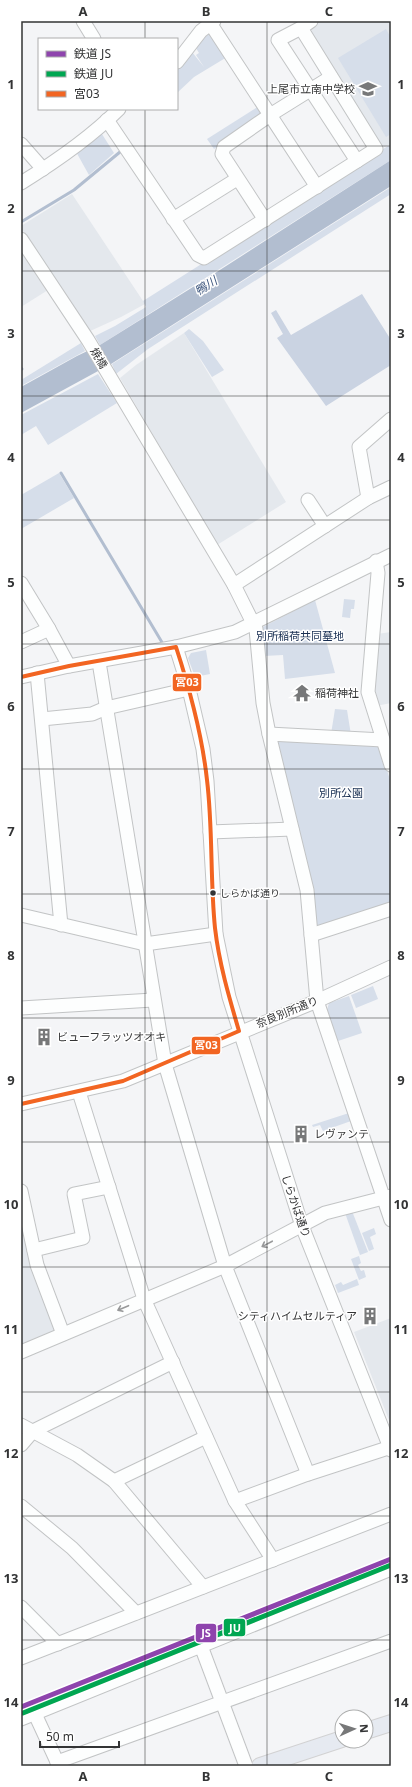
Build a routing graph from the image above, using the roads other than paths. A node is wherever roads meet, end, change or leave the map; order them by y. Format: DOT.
graph roads {
  1 [pos="84,21"];
  2 [pos="205,24"];
  3 [pos="306,25"];
  4 [pos="93,38"];
  5 [pos="178,61"];
  6 [pos="331,77"];
  7 [pos="310,90"];
  8 [pos="118,110"];
  9 [pos="270,115"];
  10 [pos="108,120"];
  11 [pos="21,144"];
  12 [pos="357,161"];
  13 [pos="43,169"];
  14 [pos="237,179"];
  15 [pos="21,183"];
  16 [pos="317,187"];
  17 [pos="173,219"];
  18 [pos="265,220"];
  19 [pos="21,239"];
  20 [pos="391,419"];
  21 [pos="391,487"];
  22 [pos="368,498"];
  23 [pos="308,500"];
  24 [pos="325,526"];
  25 [pos="391,555"];
  26 [pos="376,561"];
  27 [pos="21,583"];
  28 [pos="234,585"];
  29 [pos="254,624"];
  30 [pos="49,628"];
  31 [pos="21,642"];
  32 [pos="176,647"];
  33 [pos="99,662"];
  34 [pos="69,666"];
  35 [pos="37,673"];
  36 [pos="21,677"];
  37 [pos="189,689"];
  38 [pos="106,708"];
  39 [pos="42,719"];
  40 [pos="269,734"];
  41 [pos="383,740"];
  42 [pos="391,765"];
  43 [pos="292,830"];
  44 [pos="210,832"];
  45 [pos="391,909"];
  46 [pos="21,915"];
  47 [pos="61,925"];
  48 [pos="216,934"];
  49 [pos="311,935"];
  50 [pos="144,944"];
  51 [pos="391,967"];
  52 [pos="153,1000"];
  53 [pos="317,1001"];
  54 [pos="21,1008"];
  55 [pos="239,1032"];
  56 [pos="165,1064"];
  57 [pos="79,1092"];
  58 [pos="21,1104"];
  59 [pos="109,1187"];
  60 [pos="21,1191"];
  61 [pos="387,1197"];
  62 [pos="391,1220"];
  63 [pos="302,1226"];
  64 [pos="34,1250"];
  65 [pos="225,1266"];
  66 [pos="144,1299"];
  67 [pos="63,1334"];
  68 [pos="21,1352"];
  69 [pos="173,1362"];
  70 [pos="21,1425"];
  71 [pos="34,1431"];
  72 [pos="206,1437"];
  73 [pos="21,1445"];
  74 [pos="391,1448"];
  75 [pos="308,1474"];
  76 [pos="114,1481"];
  77 [pos="235,1501"];
  78 [pos="21,1506"];
  79 [pos="391,1514"];
  80 [pos="272,1560"];
  81 [pos="391,1569"];
  82 [pos="203,1587"];
  83 [pos="21,1607"];
  84 [pos="136,1614"];
  85 [pos="391,1641"];
  86 [pos="58,1644"];
  87 [pos="201,1646"];
  88 [pos="21,1658"];
  89 [pos="222,1703"];
  90 [pos="35,1714"];
  91 [pos="21,1719"];
  92 [pos="391,1723"];
  93 [pos="374,1728"];
  94 [pos="334,1742"];
  95 [pos="58,1764"];
  96 [pos="246,1766"];
  97 [pos="260,1766"];
  1 -- 4 [label="street"];
  2 -- 5 [label="street"];
  2 -- 9 [label="street"];
  3 -- 6 [label="street"];
  3 -- 7 [label="street"];
  6 -- 7 [label="street"];
  6 -- 12 [label="street"];
  7 -- 9 [label="street"];
  7 -- 12 [label="street"];
  8 -- 10 [label="street"];
  9 -- 14 [label="street"];
  9 -- 16 [label="street"];
  10 -- 13 [label="street"];
  10 -- 17 [label="street"];
  11 -- 13 [label="street"];
  12 -- 16 [label="street"];
  13 -- 15 [label="street"];
  14 -- 17 [label="street"];
  14 -- 18 [label="street"];
  16 -- 18 [label="street"];
  17 -- 18 [label="street"];
  19 -- 28 [label="street, 焼橋"];
  20 -- 22 [label="street"];
  21 -- 22 [label="street"];
  22 -- 24 [label="street"];
  23 -- 24 [label="street"];
  24 -- 28 [label="street"];
  25 -- 26 [label="street"];
  26 -- 29 [label="street"];
  26 -- 41 [label="street"];
  27 -- 30 [label="street"];
  28 -- 29 [label="street, 焼橋"];
  29 -- 32 [label="street"];
  29 -- 40 [label="street, 焼橋"];
  30 -- 31 [label="street"];
  30 -- 34 [label="street"];
  32 -- 33 [label="street"];
  32 -- 37 [label="street, しらかば通り"];
  33 -- 34 [label="street"];
  33 -- 38 [label="street"];
  34 -- 35 [label="street"];
  35 -- 36 [label="street"];
  35 -- 39 [label="street"];
  37 -- 38 [label="street"];
  37 -- 44 [label="street, しらかば通り"];
  38 -- 39 [label="street"];
  38 -- 50 [label="street"];
  39 -- 47 [label="street"];
  40 -- 41 [label="street"];
  40 -- 43 [label="street, 焼橋"];
  41 -- 42 [label="street"];
  43 -- 44 [label="street"];
  43 -- 49 [label="street, 焼橋"];
  44 -- 48 [label="street, しらかば通り"];
  45 -- 49 [label="street"];
  46 -- 47 [label="street"];
  47 -- 50 [label="street"];
  48 -- 50 [label="street"];
  48 -- 55 [label="street, しらかば通り"];
  49 -- 53 [label="street, 焼橋"];
  50 -- 52 [label="street"];
  51 -- 53 [label="street, 奈良別所通り"];
  52 -- 54 [label="street"];
  52 -- 56 [label="street"];
  53 -- 55 [label="street, 奈良別所通り"];
  53 -- 61 [label="street, 焼橋"];
  55 -- 56 [label="street, 奈良別所通り"];
  55 -- 63 [label="street, しらかば通り"];
  56 -- 57 [label="street, 奈良別所通り"];
  56 -- 65 [label="street"];
  57 -- 58 [label="street, 奈良別所通り"];
  57 -- 59 [label="street"];
  59 -- 64 [label="street"];
  59 -- 66 [label="street"];
  60 -- 64 [label="street"];
  61 -- 62 [label="street, 焼橋"];
  61 -- 63 [label="street"];
  63 -- 65 [label="street, one-way"];
  63 -- 74 [label="street, しらかば通り"];
  64 -- 67 [label="street"];
  65 -- 66 [label="street"];
  65 -- 75 [label="street"];
  66 -- 67 [label="street, one-way"];
  66 -- 69 [label="street"];
  67 -- 68 [label="street"];
  69 -- 71 [label="street"];
  69 -- 72 [label="street"];
  70 -- 71 [label="street"];
  71 -- 73 [label="street"];
  71 -- 76 [label="street"];
  72 -- 76 [label="street"];
  72 -- 77 [label="street"];
  74 -- 75 [label="street"];
  75 -- 77 [label="street"];
  76 -- 82 [label="street"];
  77 -- 80 [label="street"];
  78 -- 84 [label="street"];
  79 -- 80 [label="street"];
  80 -- 82 [label="street"];
  81 -- 87 [label="street"];
  82 -- 84 [label="street"];
  83 -- 86 [label="street"];
  84 -- 86 [label="street"];
  85 -- 89 [label="street"];
  86 -- 88 [label="street"];
  87 -- 89 [label="street"];
  87 -- 90 [label="street"];
  89 -- 95 [label="street"];
  89 -- 96 [label="street"];
  90 -- 91 [label="street"];
  90 -- 95 [label="street"];
  92 -- 93 [label="main road"];
  94 -- 97 [label="main road"];
}
